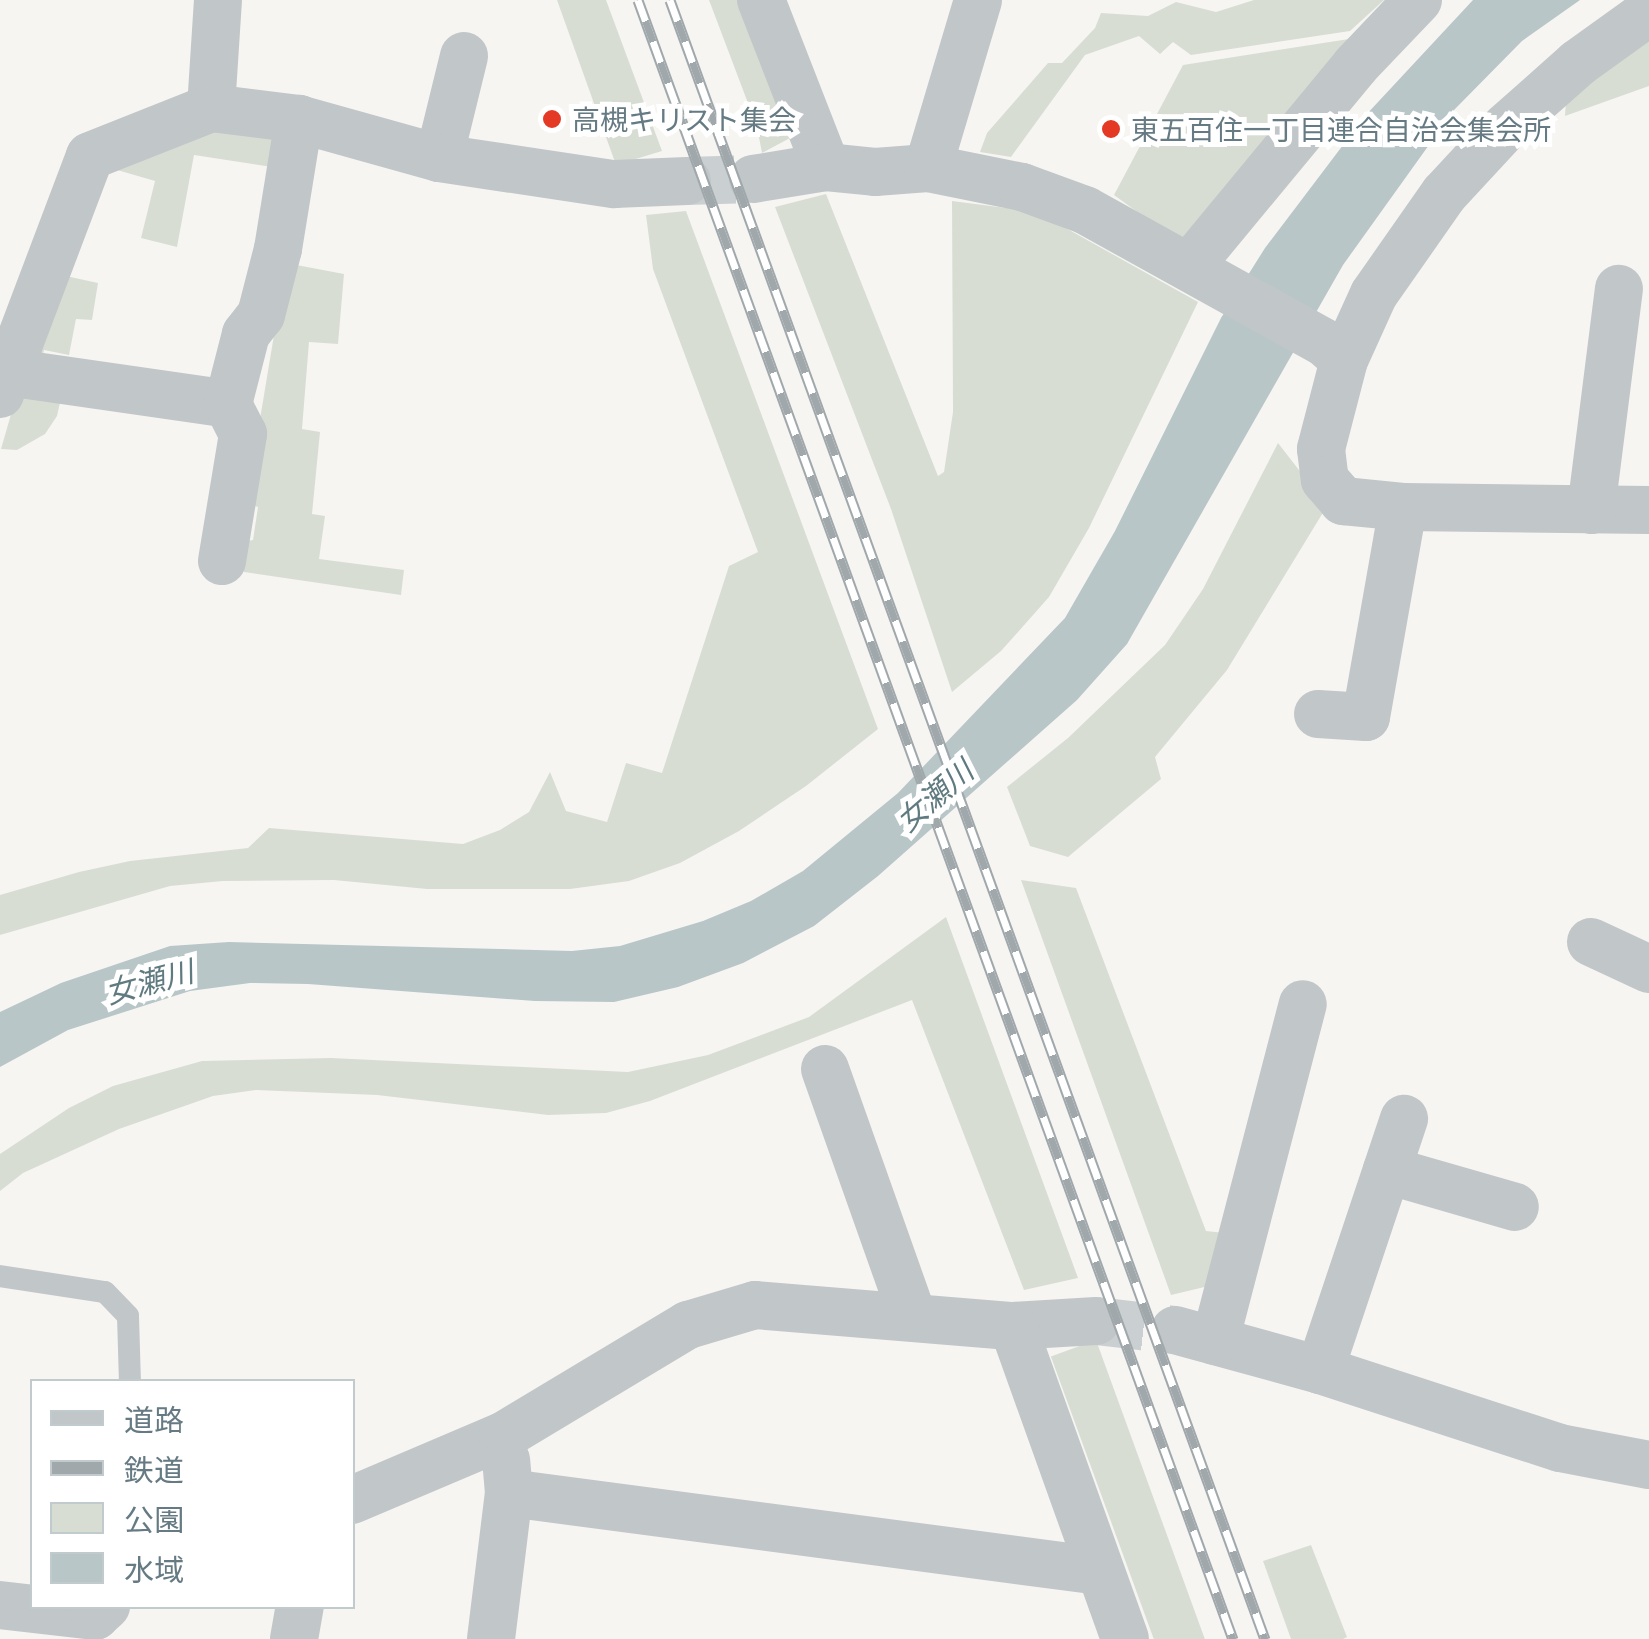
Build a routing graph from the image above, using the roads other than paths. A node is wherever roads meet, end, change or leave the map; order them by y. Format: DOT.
graph roads {
  1 [pos="218,0"];
  2 [pos="762,0"];
  3 [pos="978,0"];
  4 [pos="1418,0"];
  5 [pos="1649,12"];
  6 [pos="464,56"];
  7 [pos="210,108"];
  8 [pos="299,119"];
  9 [pos="439,158"];
  10 [pos="826,167"];
  11 [pos="928,168"];
  12 [pos="753,178"];
  13 [pos="687,181"];
  14 [pos="1202,273"];
  15 [pos="1619,289"];
  16 [pos="1335,351"];
  17 [pos="3,383"];
  18 [pos="228,404"];
  19 [pos="1403,507"];
  20 [pos="1590,510"];
  21 [pos="1649,510"];
  22 [pos="222,561"];
  23 [pos="1318,714"];
  24 [pos="1591,942"];
  25 [pos="1649,969"];
  26 [pos="1303,1004"];
  27 [pos="824,1069"];
  28 [pos="1404,1119"];
  29 [pos="1386,1170"];
  30 [pos="1515,1208"];
  31 [pos="0,1276"];
  32 [pos="912,1315"];
  33 [pos="1096,1321"];
  34 [pos="1013,1326"];
  35 [pos="1320,1370"];
  36 [pos="130,1379"];
  37 [pos="503,1436"];
  38 [pos="1649,1465"];
  39 [pos="509,1492"];
  40 [pos="355,1499"];
  41 [pos="1100,1570"];
  42 [pos="0,1606"];
  43 [pos="103,1609"];
  44 [pos="299,1609"];
  45 [pos="294,1639"];
  46 [pos="491,1639"];
  47 [pos="1125,1639"];
  1 -- 7 [label="street"];
  2 -- 10 [label="street"];
  3 -- 11 [label="street"];
  4 -- 14 [label="street"];
  5 -- 16 [label="street"];
  6 -- 9 [label="street"];
  7 -- 8 [label="street"];
  7 -- 17 [label="street"];
  8 -- 9 [label="street"];
  8 -- 18 [label="street"];
  9 -- 13 [label="street"];
  10 -- 11 [label="street"];
  10 -- 12 [label="street"];
  11 -- 14 [label="street"];
  14 -- 16 [label="street"];
  15 -- 20 [label="street"];
  16 -- 19 [label="street"];
  17 -- 18 [label="street"];
  18 -- 22 [label="street"];
  19 -- 20 [label="street"];
  19 -- 23 [label="street"];
  20 -- 21 [label="street"];
  24 -- 25 [label="street"];
  26 -- 35 [label="street"];
  27 -- 32 [label="street"];
  28 -- 29 [label="street"];
  29 -- 30 [label="street"];
  29 -- 35 [label="street"];
  31 -- 36 [label="lane"];
  32 -- 34 [label="street"];
  32 -- 37 [label="street"];
  33 -- 34 [label="street"];
  34 -- 41 [label="street"];
  35 -- 38 [label="street"];
  37 -- 39 [label="street"];
  37 -- 40 [label="street"];
  39 -- 41 [label="street"];
  39 -- 46 [label="street"];
  41 -- 47 [label="street"];
  42 -- 43 [label="street"];
  44 -- 45 [label="street"];
}
